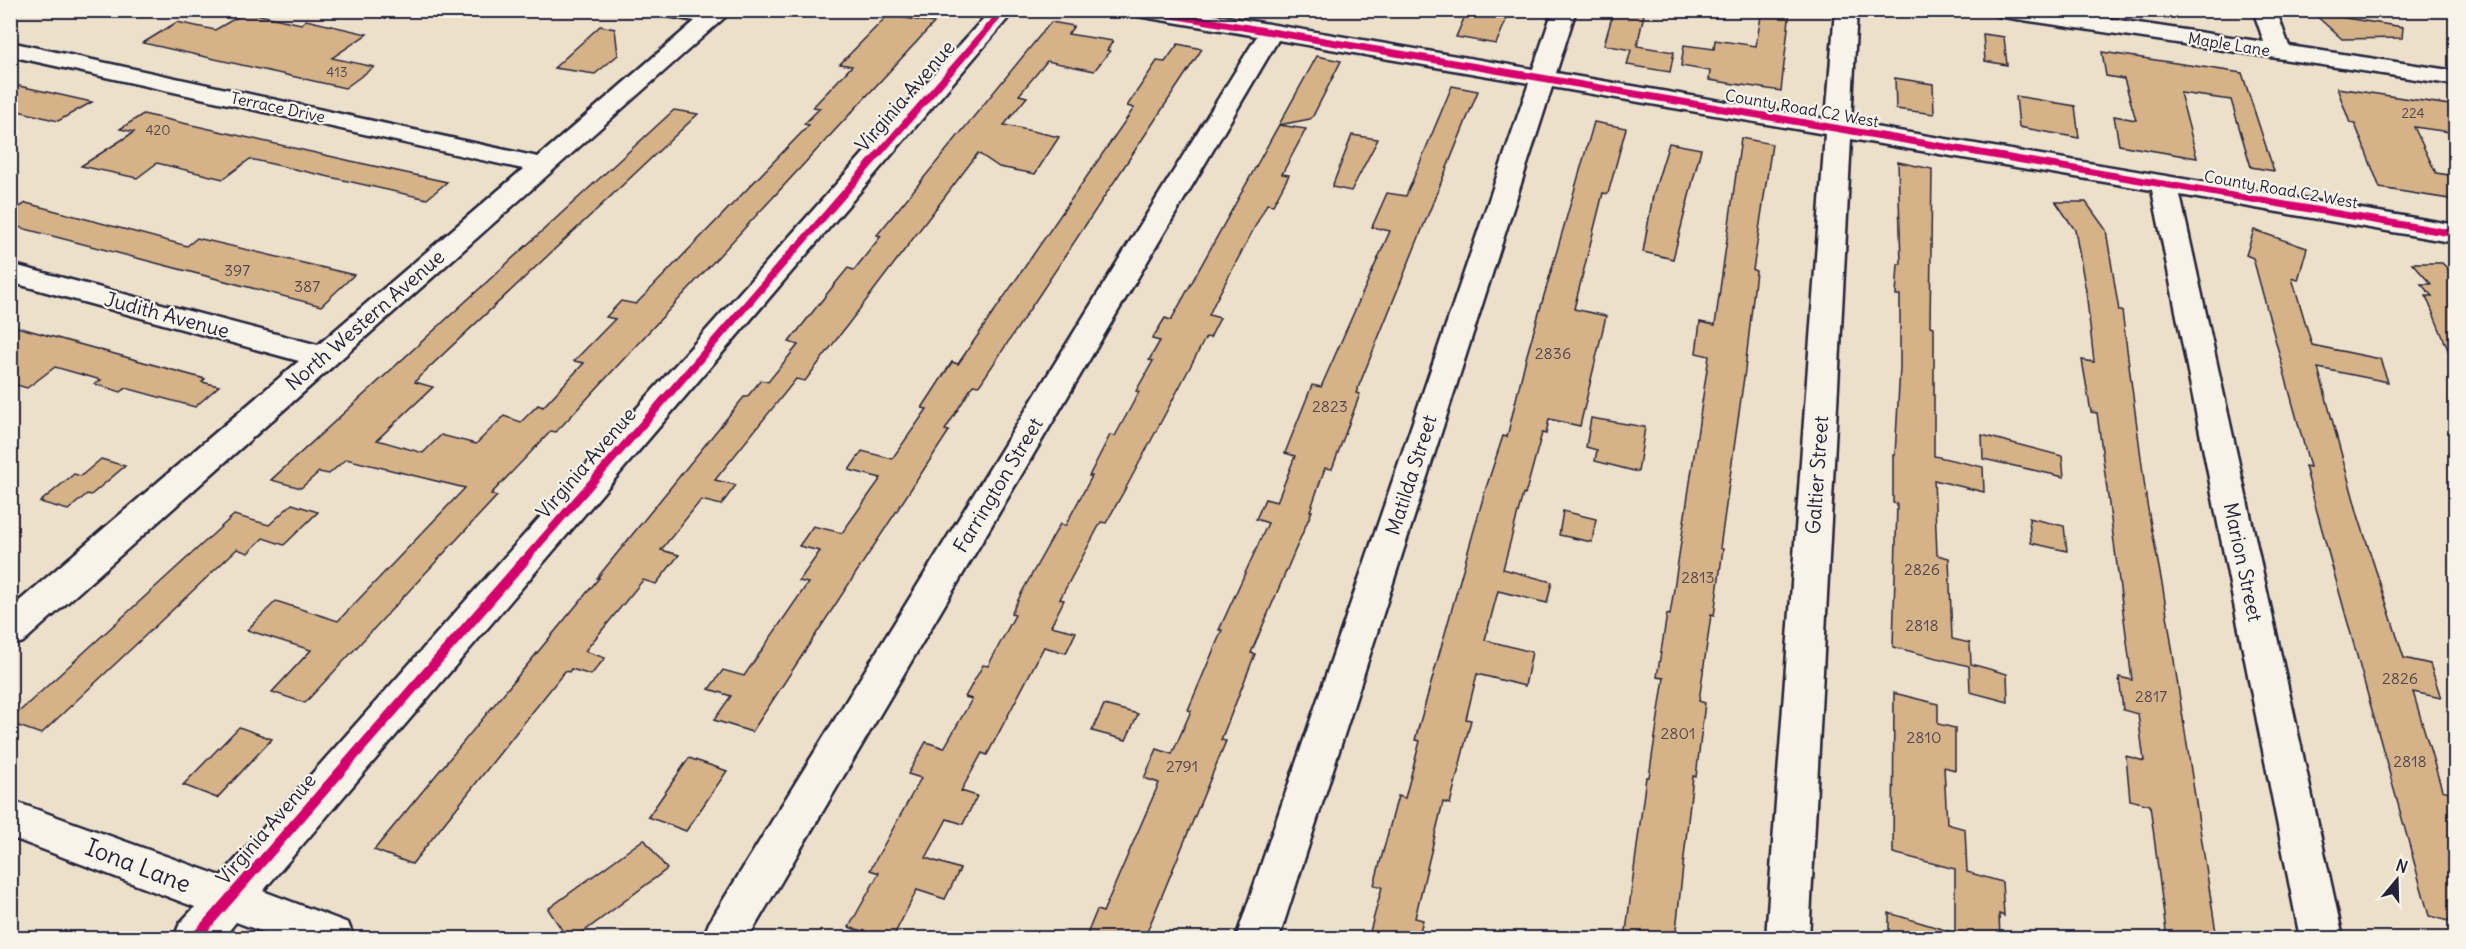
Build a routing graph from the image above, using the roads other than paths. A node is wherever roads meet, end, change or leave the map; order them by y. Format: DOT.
graph roads {
  1 [pos="670,10"];
  2 [pos="1004,10"];
  3 [pos="1143,10"];
  4 [pos="1565,10"];
  5 [pos="1846,10"];
  6 [pos="2264,10"];
  7 [pos="2003,11"];
  8 [pos="717,14"];
  9 [pos="1271,32"];
  10 [pos="10,49"];
  11 [pos="2278,52"];
  12 [pos="2456,78"];
  13 [pos="1543,79"];
  14 [pos="1839,129"];
  15 [pos="545,166"];
  16 [pos="2164,185"];
  17 [pos="2456,234"];
  18 [pos="10,273"];
  19 [pos="322,357"];
  20 [pos="10,632"];
  21 [pos="10,818"];
  22 [pos="229,900"];
  23 [pos="195,939"];
  24 [pos="333,939"];
  25 [pos="724,939"];
  26 [pos="1257,939"];
  27 [pos="1787,939"];
  28 [pos="2322,939"];
  1 -- 8 [label="street"];
  2 -- 22 [label="street, Virginia Avenue"];
  3 -- 9 [label="street, County Road C2 West"];
  4 -- 13 [label="street, Matilda Street"];
  5 -- 14 [label="street, Galtier Street"];
  6 -- 11 [label="street"];
  7 -- 11 [label="street, Maple Lane"];
  8 -- 15 [label="street, North Western Avenue"];
  9 -- 13 [label="street, County Road C2 West"];
  9 -- 25 [label="street, Farrington Street"];
  10 -- 15 [label="street, Terrace Drive"];
  11 -- 12 [label="street, Maple Lane"];
  13 -- 14 [label="street, County Road C2 West"];
  13 -- 26 [label="street, Matilda Street"];
  14 -- 16 [label="street, County Road C2 West"];
  14 -- 27 [label="street, Galtier Street"];
  15 -- 19 [label="street, North Western Avenue"];
  16 -- 17 [label="street, County Road C2 West"];
  16 -- 28 [label="street, Marion Street"];
  18 -- 19 [label="street, Judith Avenue"];
  19 -- 20 [label="street, North Western Avenue"];
  21 -- 22 [label="street, Iona Lane"];
  22 -- 23 [label="street, Virginia Avenue"];
  22 -- 24 [label="street, Iona Lane"];
}
